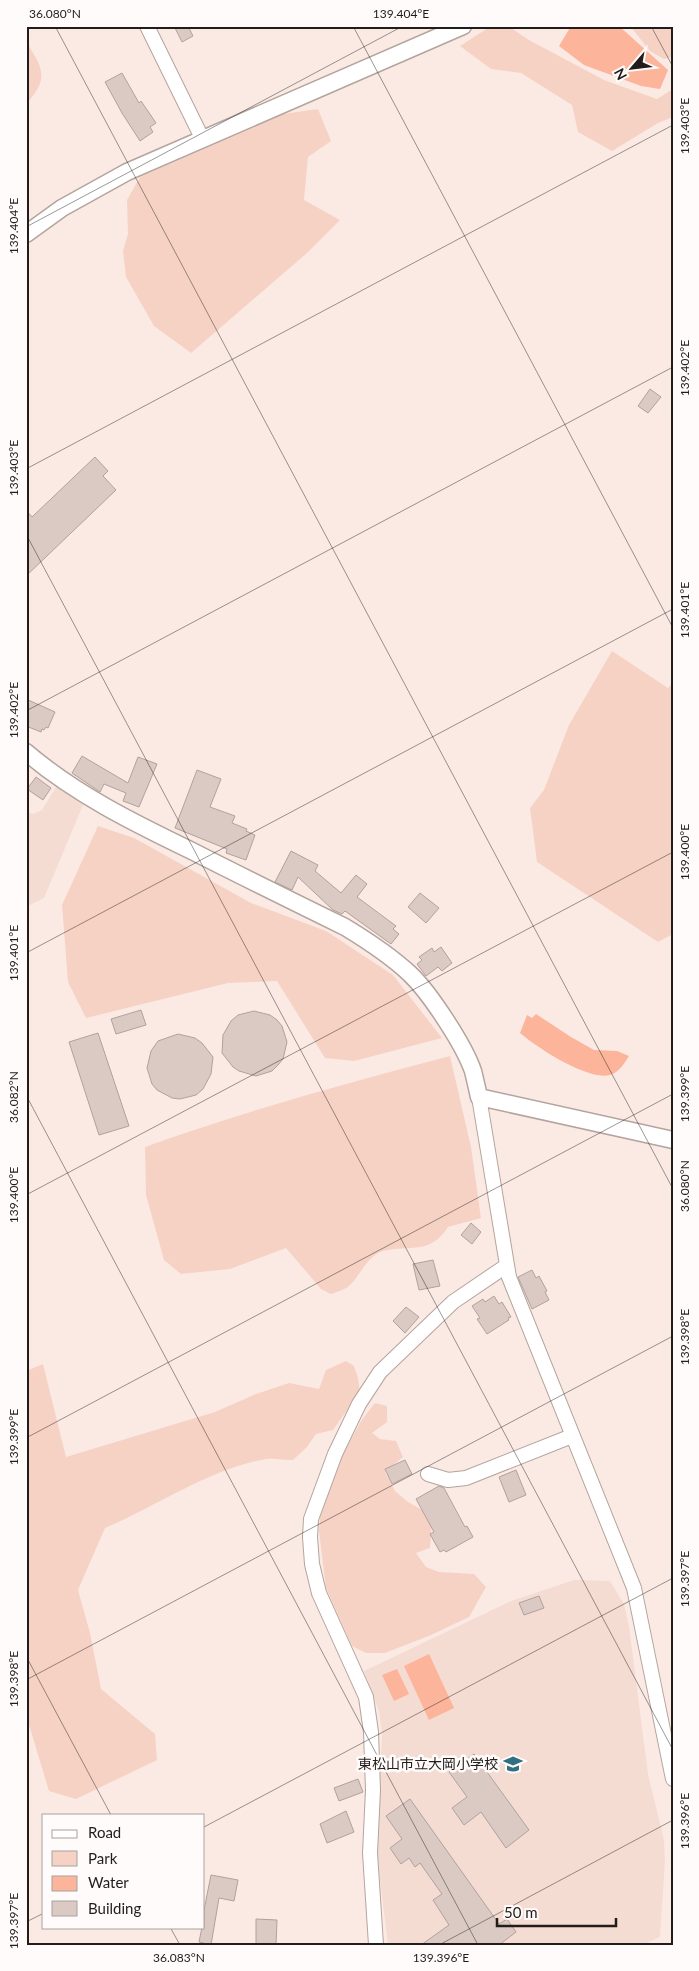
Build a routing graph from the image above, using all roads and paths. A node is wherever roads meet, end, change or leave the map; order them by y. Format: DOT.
graph roads {
  1 [pos="147,26"];
  2 [pos="463,26"];
  3 [pos="202,138"];
  4 [pos="26,234"];
  5 [pos="26,752"];
  6 [pos="479,1097"];
  7 [pos="673,1140"];
  8 [pos="506,1266"];
  9 [pos="572,1436"];
  10 [pos="428,1474"];
  11 [pos="673,1779"];
  12 [pos="376,1945"];
  1 -- 3 [label="street"];
  2 -- 3 [label="street"];
  3 -- 4 [label="street"];
  5 -- 6 [label="street"];
  6 -- 7 [label="street"];
  6 -- 8 [label="street"];
  8 -- 9 [label="street"];
  8 -- 12 [label="street"];
  9 -- 10 [label="street"];
  9 -- 11 [label="street"];
}
